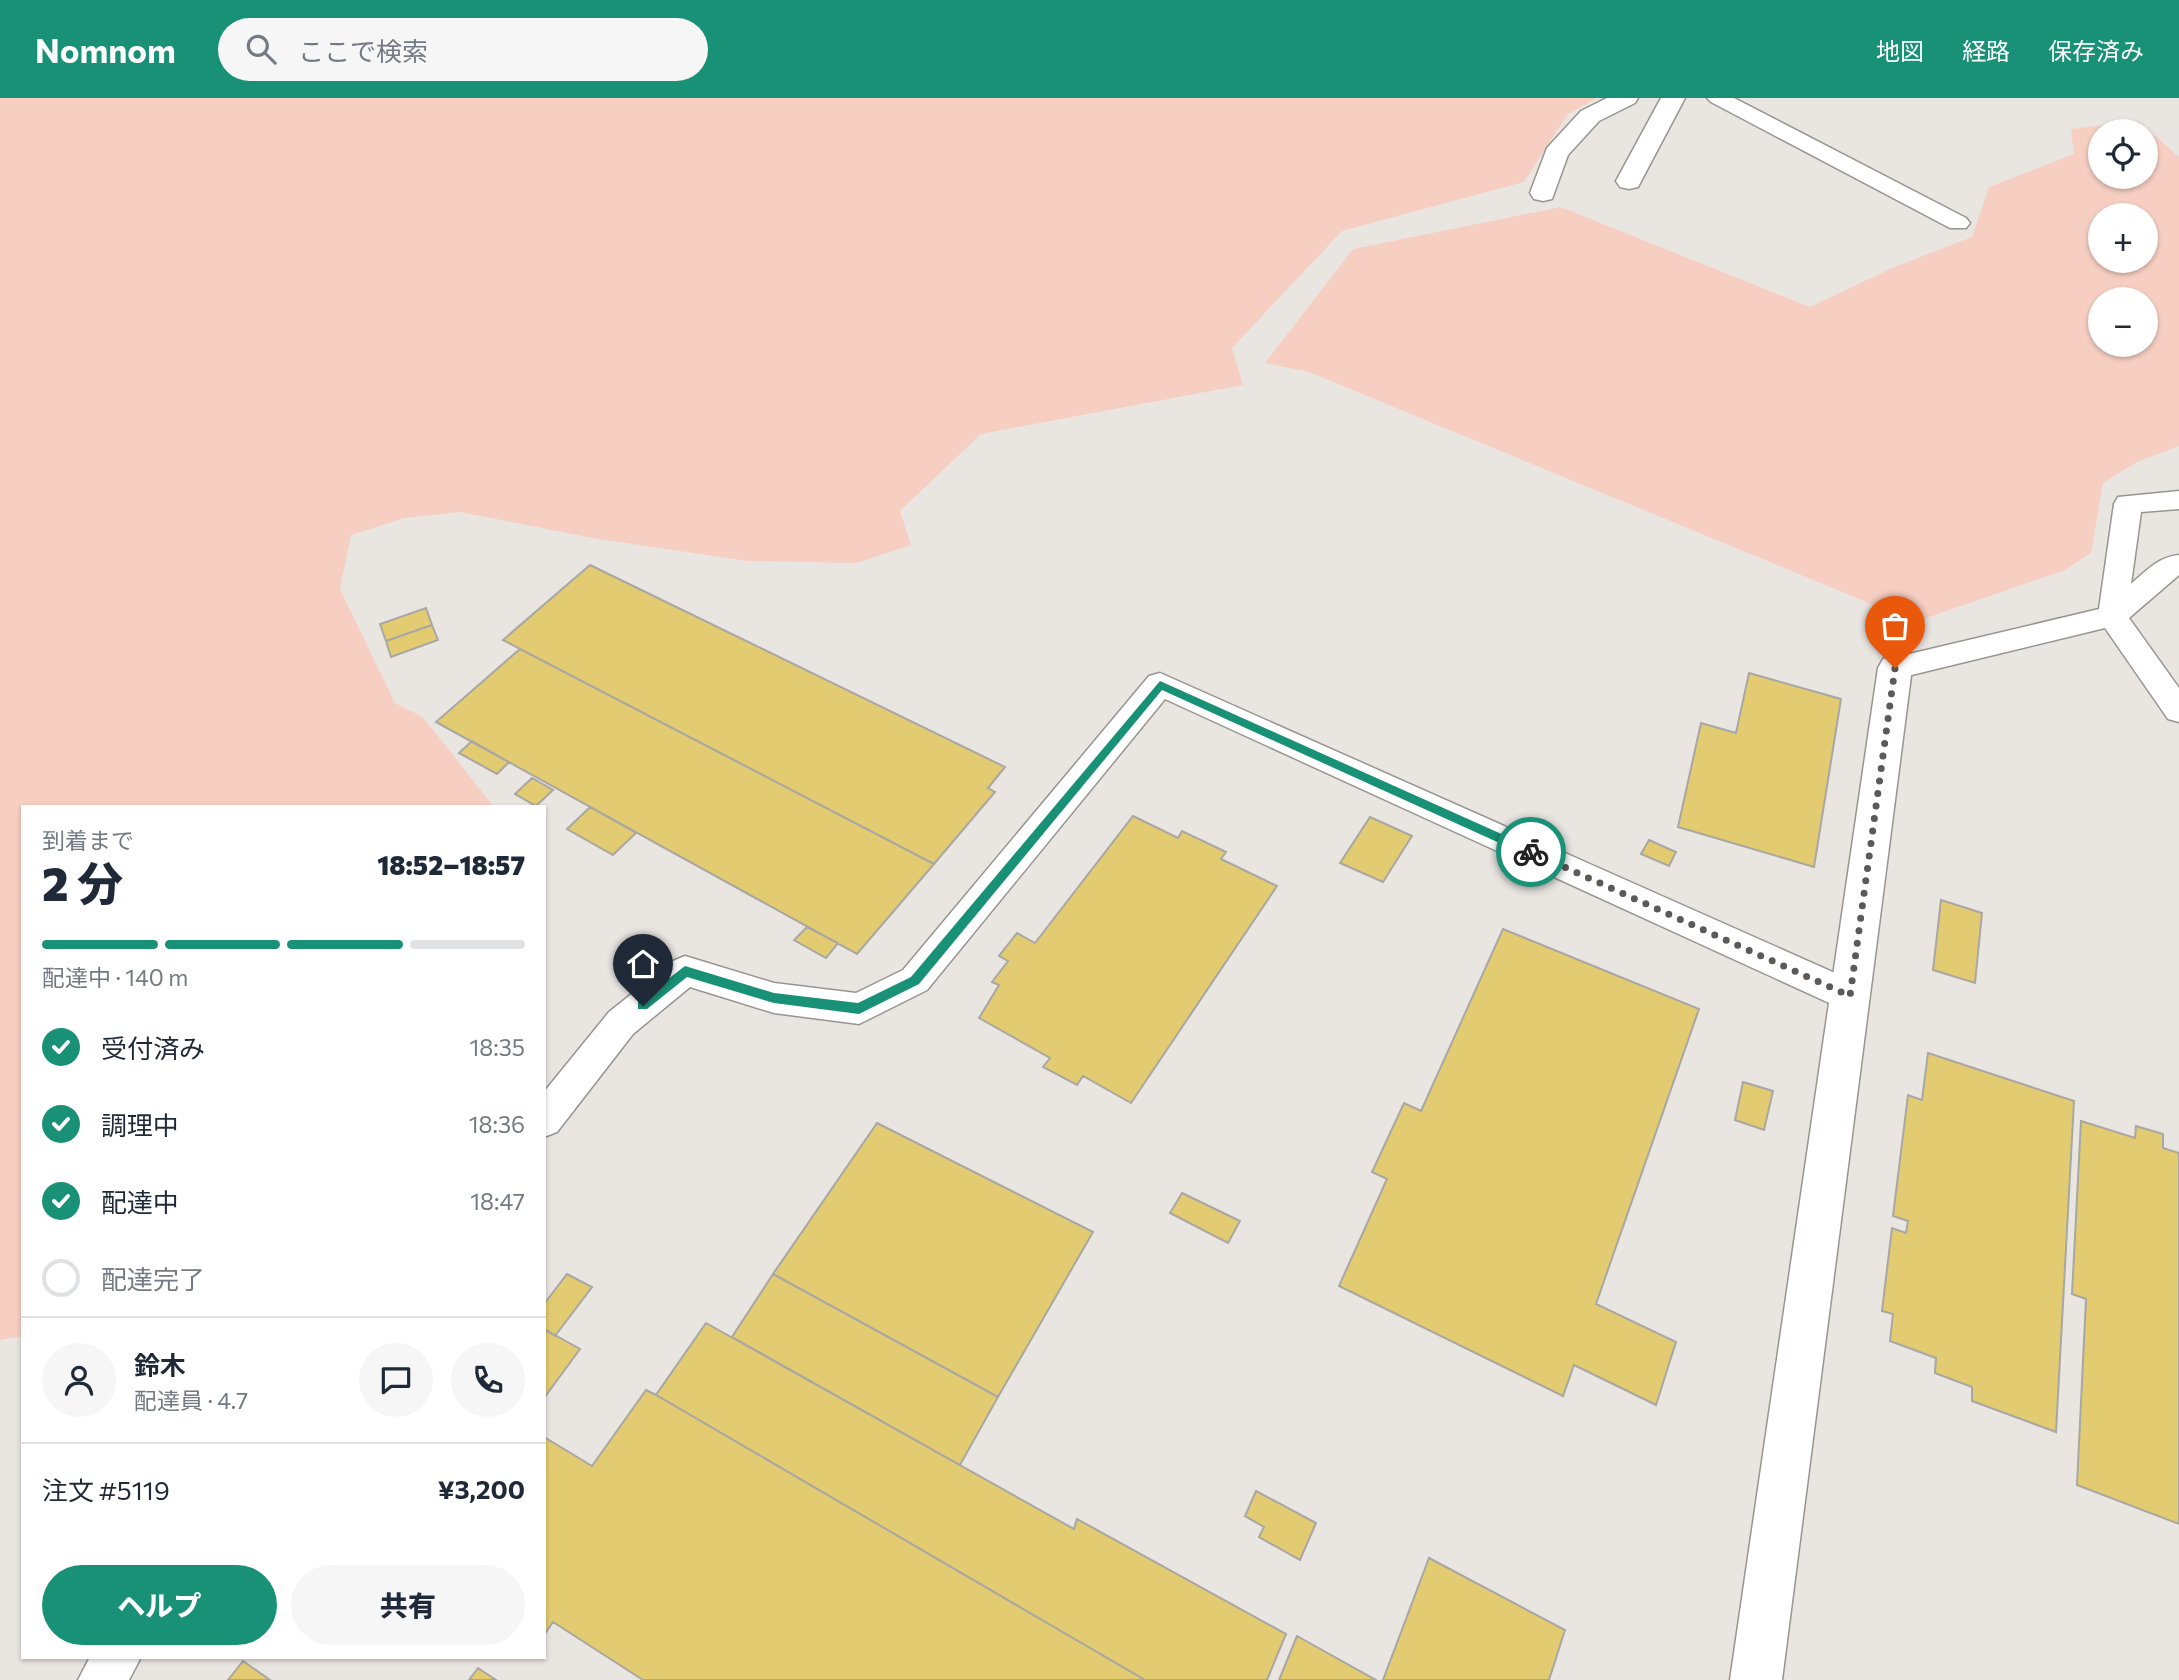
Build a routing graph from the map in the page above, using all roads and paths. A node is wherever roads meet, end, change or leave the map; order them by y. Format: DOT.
graph roads {
  1 [pos="1626,98"];
  2 [pos="1674,98"];
  3 [pos="1718,98"];
  4 [pos="1629,181"];
  5 [pos="1543,193"];
  6 [pos="1958,223"];
  7 [pos="2179,500"];
  8 [pos="2179,565"];
  9 [pos="2112,616"];
  10 [pos="1895,668"];
  11 [pos="2179,711"];
  12 [pos="1850,996"];
  13 [pos="546,1117"];
  14 [pos="117,1659"];
  15 [pos="101,1680"];
  16 [pos="1756,1680"];
  1 -- 5 [label="street"];
  2 -- 4 [label="street"];
  3 -- 6 [label="lane"];
  7 -- 9 [label="lane"];
  8 -- 9 [label="lane"];
  9 -- 10 [label="lane"];
  9 -- 11 [label="lane"];
  10 -- 12 [label="street"];
  12 -- 13 [label="lane"];
  12 -- 16 [label="street"];
  14 -- 15 [label="lane"];
}
